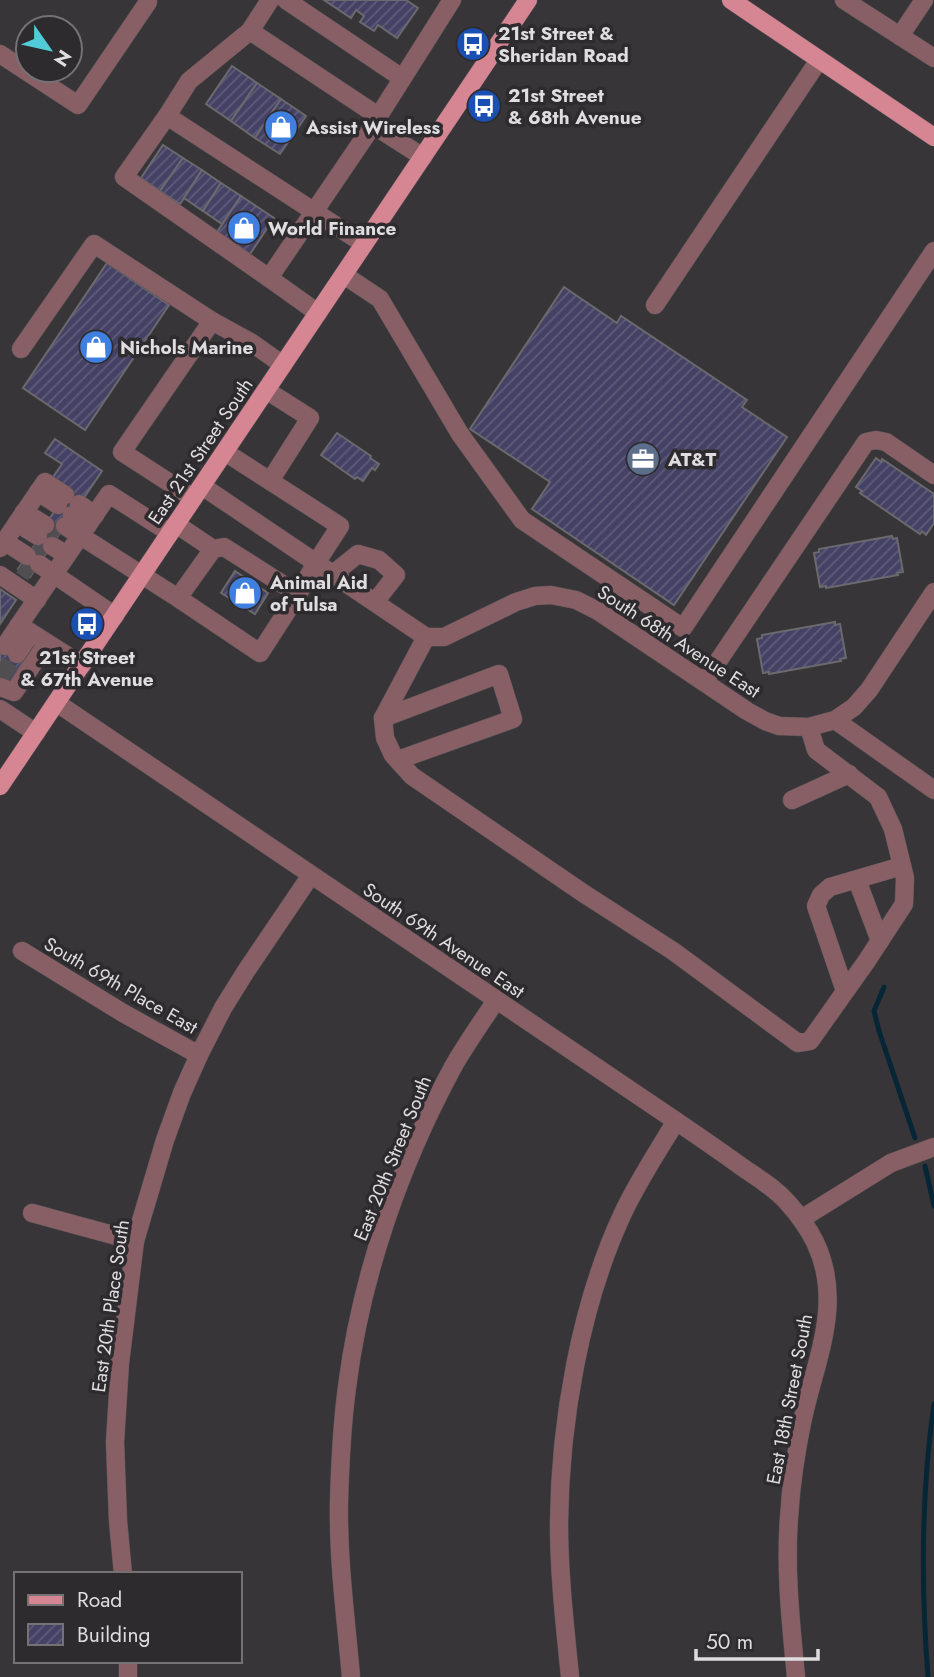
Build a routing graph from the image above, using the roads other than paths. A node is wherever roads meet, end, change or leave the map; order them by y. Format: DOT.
graph roads {
  1 [pos="270,0"];
  2 [pos="286,0"];
  3 [pos="452,0"];
  4 [pos="528,0"];
  5 [pos="731,0"];
  6 [pos="845,0"];
  7 [pos="924,0"];
  8 [pos="148,2"];
  9 [pos="869,7"];
  10 [pos="250,31"];
  11 [pos="900,36"];
  12 [pos="0,54"];
  13 [pos="934,58"];
  14 [pos="819,60"];
  15 [pos="402,78"];
  16 [pos="166,116"];
  17 [pos="376,120"];
  18 [pos="932,132"];
  19 [pos="423,157"];
  20 [pos="314,211"];
  21 [pos="364,244"];
  22 [pos="934,251"];
  23 [pos="344,275"];
  24 [pos="269,278"];
  25 [pos="655,305"];
  26 [pos="318,313"];
  27 [pos="212,321"];
  28 [pos="21,349"];
  29 [pos="283,365"];
  30 [pos="266,390"];
  31 [pos="225,452"];
  32 [pos="934,475"];
  33 [pos="270,481"];
  34 [pos="197,492"];
  35 [pos="16,525"];
  36 [pos="173,529"];
  37 [pos="56,540"];
  38 [pos="213,549"];
  39 [pos="316,562"];
  40 [pos="333,574"];
  41 [pos="0,575"];
  42 [pos="141,576"];
  43 [pos="934,592"];
  44 [pos="298,594"];
  45 [pos="178,598"];
  46 [pos="37,600"];
  47 [pos="375,602"];
  48 [pos="115,615"];
  49 [pos="25,629"];
  50 [pos="426,637"];
  51 [pos="47,643"];
  52 [pos="11,650"];
  53 [pos="82,665"];
  54 [pos="704,682"];
  55 [pos="0,687"];
  56 [pos="57,703"];
  57 [pos="0,709"];
  58 [pos="383,718"];
  59 [pos="835,720"];
  60 [pos="809,727"];
  61 [pos="36,733"];
  62 [pos="398,760"];
  63 [pos="849,774"];
  64 [pos="0,786"];
  65 [pos="934,790"];
  66 [pos="792,800"];
  67 [pos="902,866"];
  68 [pos="311,875"];
  69 [pos="857,880"];
  70 [pos="880,941"];
  71 [pos="22,951"];
  72 [pos="845,991"];
  73 [pos="496,1000"];
  74 [pos="199,1055"];
  75 [pos="676,1121"];
  76 [pos="934,1147"];
  77 [pos="32,1213"];
  78 [pos="801,1219"];
  79 [pos="135,1241"];
  80 [pos="123,1572"];
  81 [pos="351,1677"];
  82 [pos="570,1677"];
  83 [pos="796,1677"];
  1 -- 10 [label="street"];
  2 -- 15 [label="street"];
  3 -- 15 [label="street"];
  4 -- 19 [label="main road, East 21st Street South"];
  5 -- 14 [label="main road"];
  6 -- 9 [label="street"];
  7 -- 11 [label="street"];
  8 -- 12 [label="street"];
  9 -- 11 [label="street"];
  10 -- 16 [label="street"];
  10 -- 17 [label="street"];
  11 -- 13 [label="street"];
  14 -- 18 [label="main road"];
  14 -- 25 [label="street"];
  15 -- 17 [label="street"];
  16 -- 20 [label="street"];
  16 -- 24 [label="street"];
  17 -- 19 [label="street"];
  17 -- 20 [label="street"];
  19 -- 21 [label="main road, East 21st Street South"];
  20 -- 21 [label="street"];
  20 -- 24 [label="street"];
  21 -- 23 [label="main road, East 21st Street South"];
  22 -- 23 [label="street"];
  23 -- 26 [label="main road, East 21st Street South"];
  24 -- 26 [label="street"];
  26 -- 29 [label="main road, East 21st Street South"];
  27 -- 28 [label="street"];
  27 -- 29 [label="street"];
  27 -- 34 [label="street"];
  29 -- 30 [label="main road, East 21st Street South"];
  30 -- 31 [label="main road, East 21st Street South"];
  30 -- 33 [label="street"];
  31 -- 33 [label="street"];
  31 -- 34 [label="main road, East 21st Street South"];
  32 -- 54 [label="street"];
  33 -- 39 [label="street"];
  34 -- 36 [label="main road, East 21st Street South"];
  34 -- 39 [label="street"];
  35 -- 37 [label="street"];
  35 -- 37 [label="street"];
  35 -- 37 [label="street"];
  36 -- 37 [label="street"];
  36 -- 38 [label="street"];
  36 -- 42 [label="main road, East 21st Street South"];
  37 -- 42 [label="street"];
  37 -- 46 [label="street"];
  37 -- 48 [label="street"];
  38 -- 44 [label="street"];
  38 -- 45 [label="street"];
  39 -- 40 [label="street"];
  39 -- 44 [label="street"];
  40 -- 47 [label="street"];
  40 -- 47 [label="street"];
  41 -- 46 [label="street"];
  42 -- 45 [label="street"];
  42 -- 48 [label="main road, East 21st Street South"];
  43 -- 59 [label="street"];
  44 -- 45 [label="street"];
  46 -- 49 [label="street"];
  47 -- 50 [label="street"];
  48 -- 53 [label="main road, East 21st Street South"];
  49 -- 51 [label="street"];
  49 -- 52 [label="street"];
  50 -- 54 [label="street, South 68th Avenue East"];
  50 -- 58 [label="street"];
  51 -- 53 [label="street"];
  51 -- 55 [label="street"];
  53 -- 56 [label="main road, East 21st Street South"];
  54 -- 60 [label="street, South 68th Avenue East"];
  56 -- 61 [label="main road, East 21st Street South"];
  56 -- 68 [label="street, South 69th Avenue East"];
  57 -- 61 [label="street"];
  58 -- 62 [label="street"];
  58 -- 62 [label="street"];
  59 -- 60 [label="street, South 68th Avenue East"];
  59 -- 65 [label="street"];
  60 -- 63 [label="street"];
  61 -- 64 [label="main road, East 21st Street South"];
  62 -- 72 [label="street"];
  63 -- 66 [label="street"];
  63 -- 67 [label="street"];
  67 -- 69 [label="street"];
  67 -- 70 [label="street"];
  68 -- 73 [label="street, South 69th Avenue East"];
  68 -- 74 [label="street, East 20th Place South"];
  69 -- 70 [label="street"];
  69 -- 72 [label="street"];
  70 -- 72 [label="street"];
  71 -- 74 [label="street, South 69th Place East"];
  73 -- 75 [label="street, South 69th Avenue East"];
  73 -- 81 [label="street, East 20th Street South"];
  74 -- 79 [label="street, East 20th Place South"];
  75 -- 78 [label="street, South 69th Avenue East"];
  75 -- 82 [label="street"];
  76 -- 78 [label="street"];
  77 -- 79 [label="street"];
  78 -- 83 [label="street, East 18th Street South"];
  79 -- 80 [label="street, East 20th Place South"];
}
